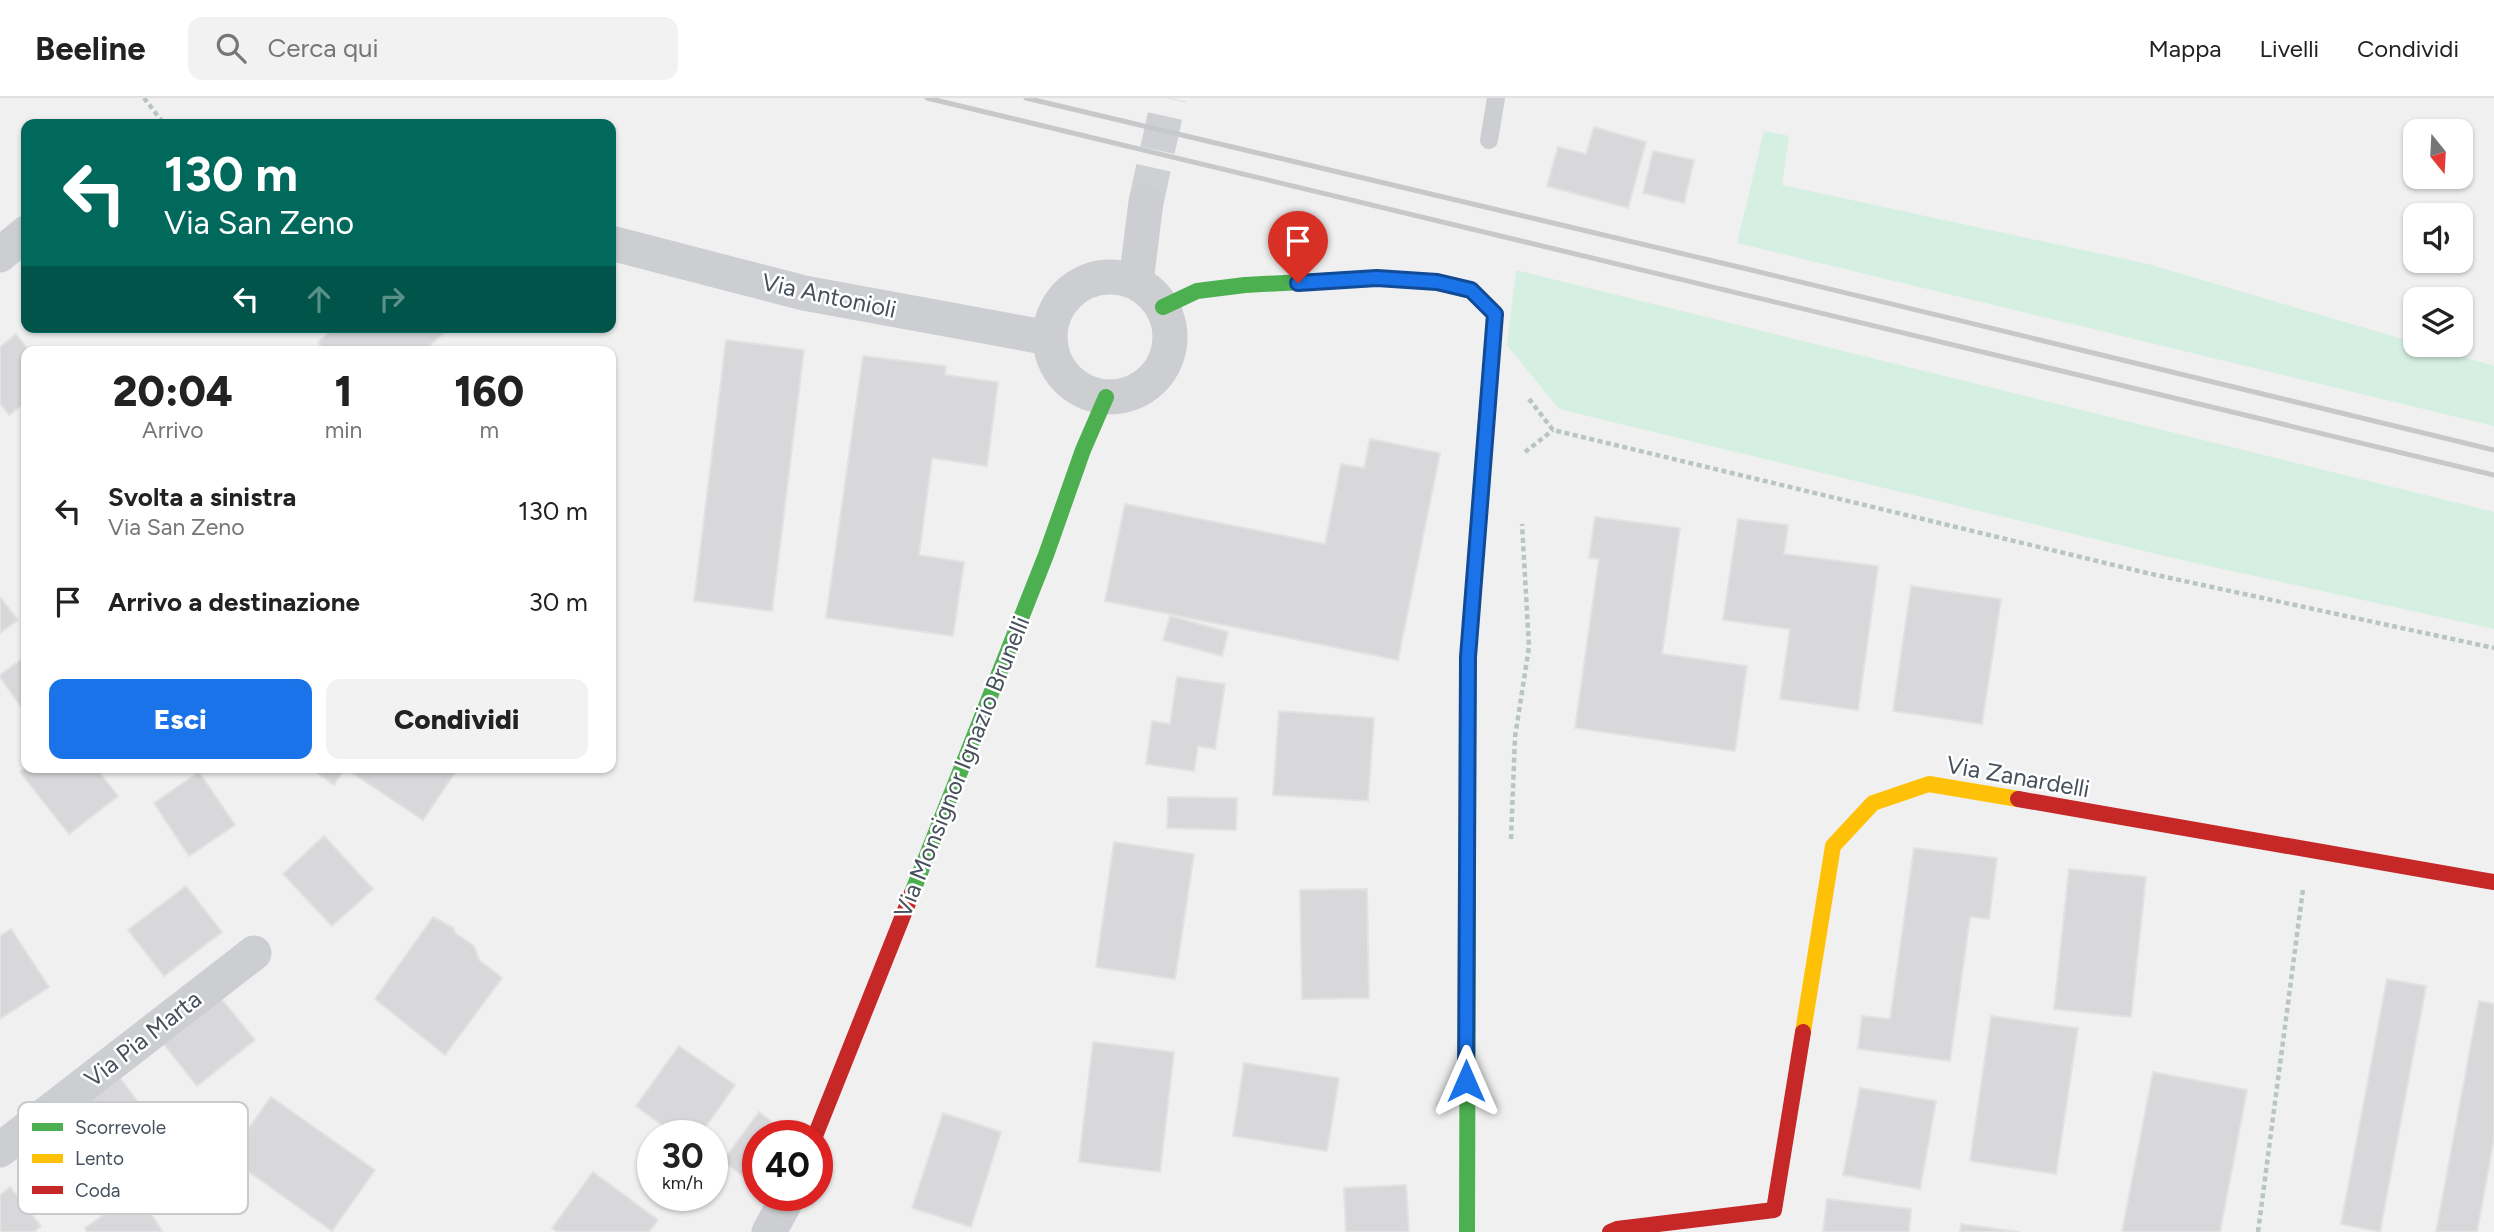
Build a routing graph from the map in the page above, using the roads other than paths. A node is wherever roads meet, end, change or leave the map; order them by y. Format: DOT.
graph roads {
  1 [pos="1496,98"];
  2 [pos="1489,140"];
  3 [pos="1146,202"];
  4 [pos="21,237"];
  5 [pos="616,244"];
  6 [pos="0,255"];
  7 [pos="1136,282"];
  8 [pos="1163,307"];
  9 [pos="1049,338"];
  10 [pos="1106,397"];
  11 [pos="2494,882"];
  12 [pos="254,953"];
  13 [pos="62,1102"];
  14 [pos="822,1120"];
  15 [pos="18,1136"];
  16 [pos="0,1150"];
  17 [pos="780,1211"];
  18 [pos="769,1232"];
  19 [pos="1467,1232"];
  20 [pos="1610,1232"];
  1 -- 2 [label="lane"];
  3 -- 7 [label="street"];
  4 -- 6 [label="street"];
  5 -- 9 [label="street, Via Antonioli"];
  7 -- 8 [label="street"];
  7 -- 9 [label="street"];
  8 -- 10 [label="street"];
  8 -- 19 [label="street"];
  9 -- 10 [label="street"];
  10 -- 14 [label="street, Via Monsignor Ignazio Brunelli"];
  11 -- 20 [label="street, Via Zanardelli"];
  12 -- 13 [label="street, Via Pia Marta"];
  15 -- 16 [label="street, Via Pia Marta"];
  17 -- 18 [label="street"];
}
